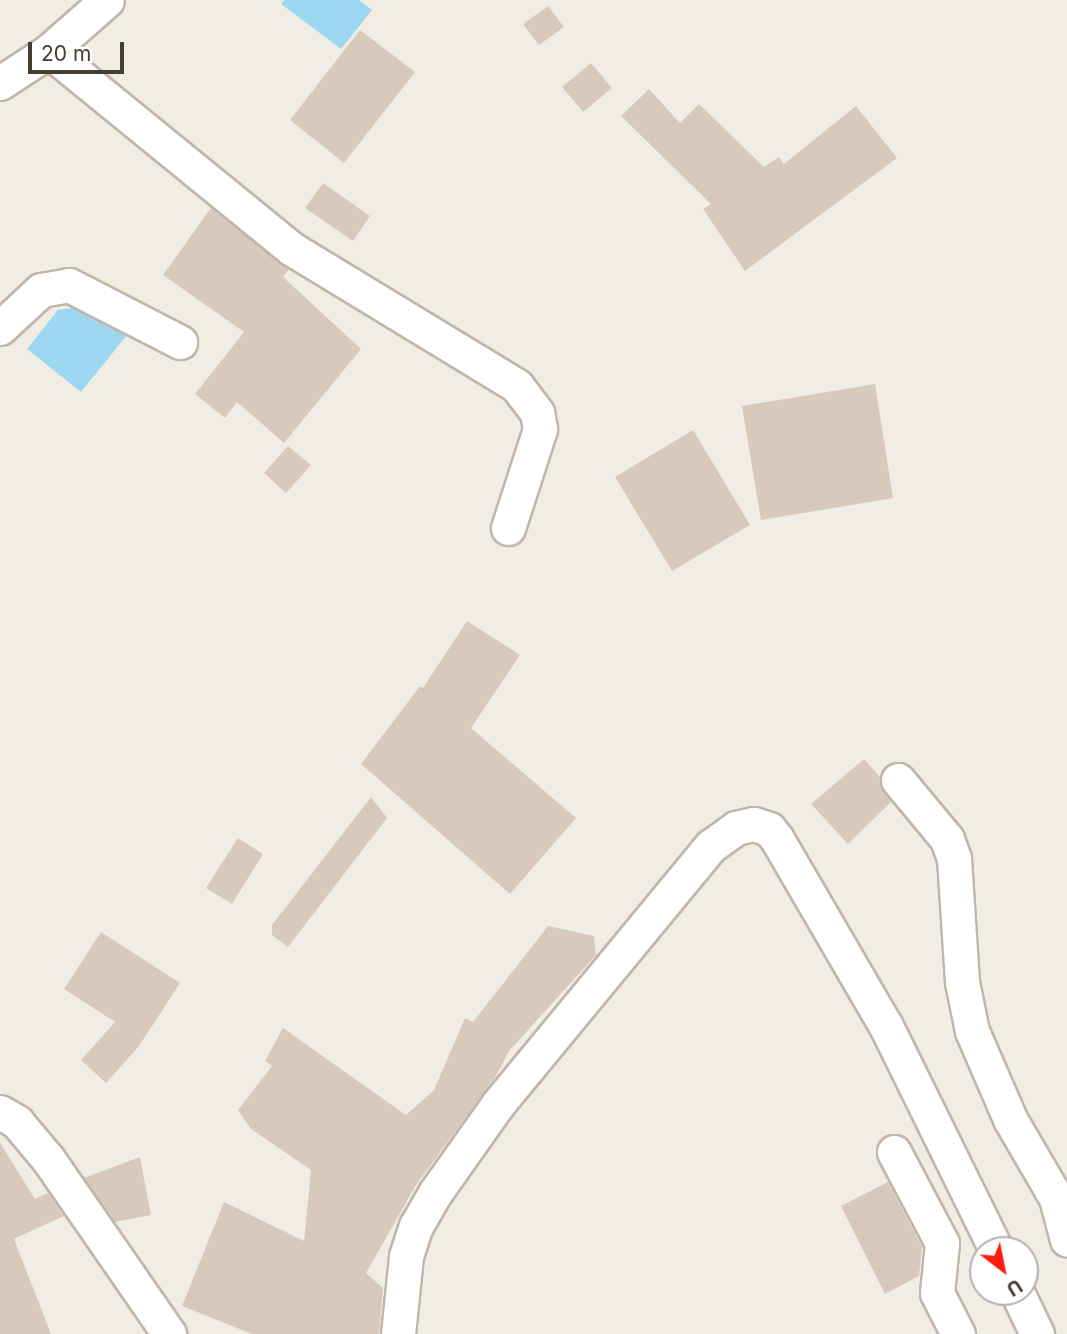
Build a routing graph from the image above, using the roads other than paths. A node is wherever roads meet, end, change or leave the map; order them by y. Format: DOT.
graph roads {
  1 [pos="107,0"];
  2 [pos="49,51"];
  3 [pos="0,83"];
  4 [pos="0,328"];
  5 [pos="180,342"];
  6 [pos="508,528"];
  7 [pos="898,780"];
  8 [pos="0,1112"];
  9 [pos="894,1153"];
  10 [pos="989,1236"];
  11 [pos="1067,1240"];
  12 [pos="1024,1306"];
  13 [pos="169,1334"];
  14 [pos="398,1334"];
  15 [pos="958,1334"];
  16 [pos="1037,1334"];
  1 -- 2 [label="street"];
  2 -- 3 [label="street"];
  2 -- 6 [label="street"];
  4 -- 5 [label="street"];
  7 -- 11 [label="street"];
  8 -- 13 [label="street"];
  9 -- 15 [label="street"];
  10 -- 14 [label="street"];
  12 -- 16 [label="street"];
}
